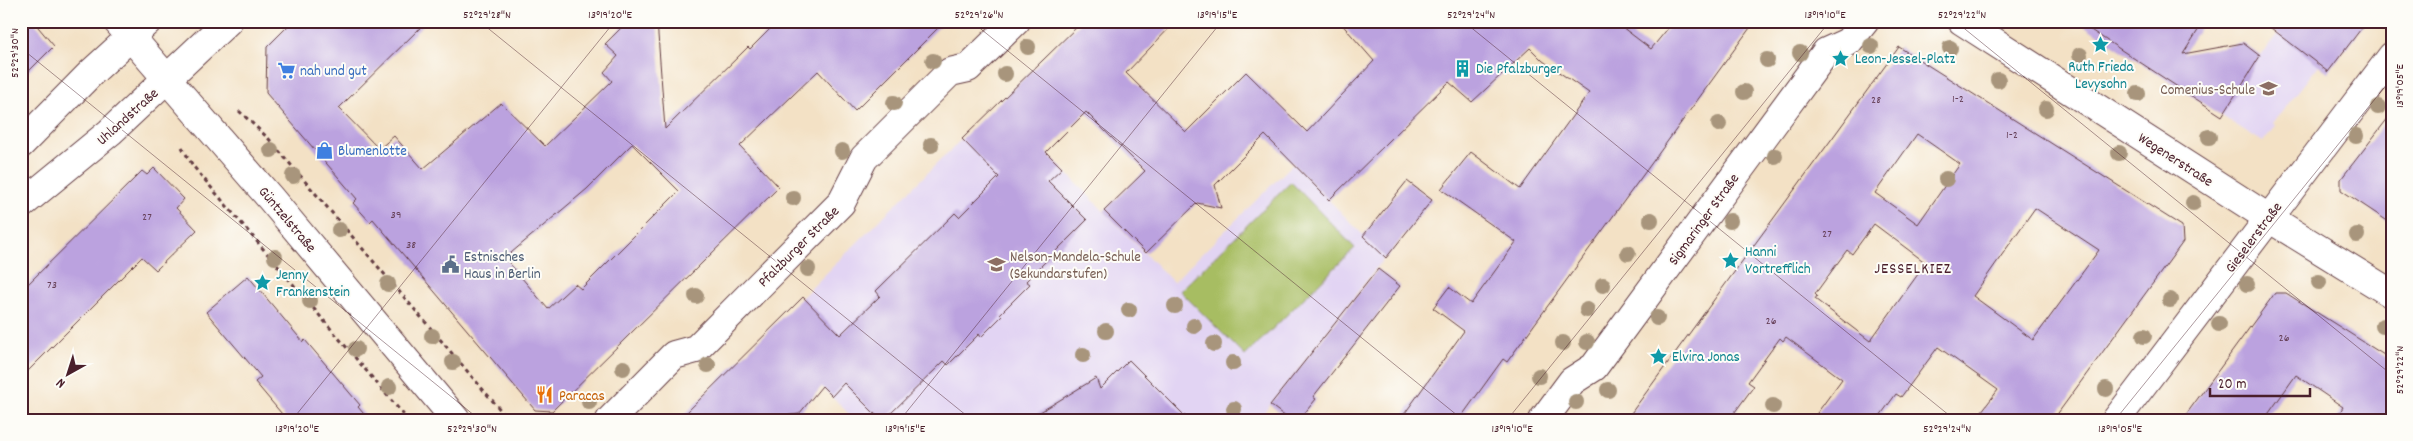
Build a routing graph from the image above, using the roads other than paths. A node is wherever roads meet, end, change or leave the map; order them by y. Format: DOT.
graph roads {
  1 [pos="228,21"];
  2 [pos="1016,21"];
  3 [pos="1865,21"];
  4 [pos="1962,21"];
  5 [pos="132,26"];
  6 [pos="2392,56"];
  7 [pos="168,78"];
  8 [pos="21,144"];
  9 [pos="21,205"];
  10 [pos="2267,217"];
  11 [pos="2392,294"];
  12 [pos="456,420"];
  13 [pos="610,420"];
  14 [pos="1544,420"];
  15 [pos="2116,420"];
  1 -- 7 [label="street, Uhlandstraße"];
  2 -- 13 [label="street, Pfalzburger Straße"];
  3 -- 14 [label="street, Sigmaringer Straße"];
  4 -- 10 [label="street, Wegenerstraße"];
  5 -- 7 [label="street, Güntzelstraße"];
  5 -- 8 [label="street"];
  6 -- 10 [label="street, Gieselerstraße"];
  7 -- 9 [label="street, Uhlandstraße"];
  7 -- 12 [label="street, Güntzelstraße"];
  10 -- 11 [label="street, Wegenerstraße"];
  10 -- 15 [label="street, Gieselerstraße"];
}
